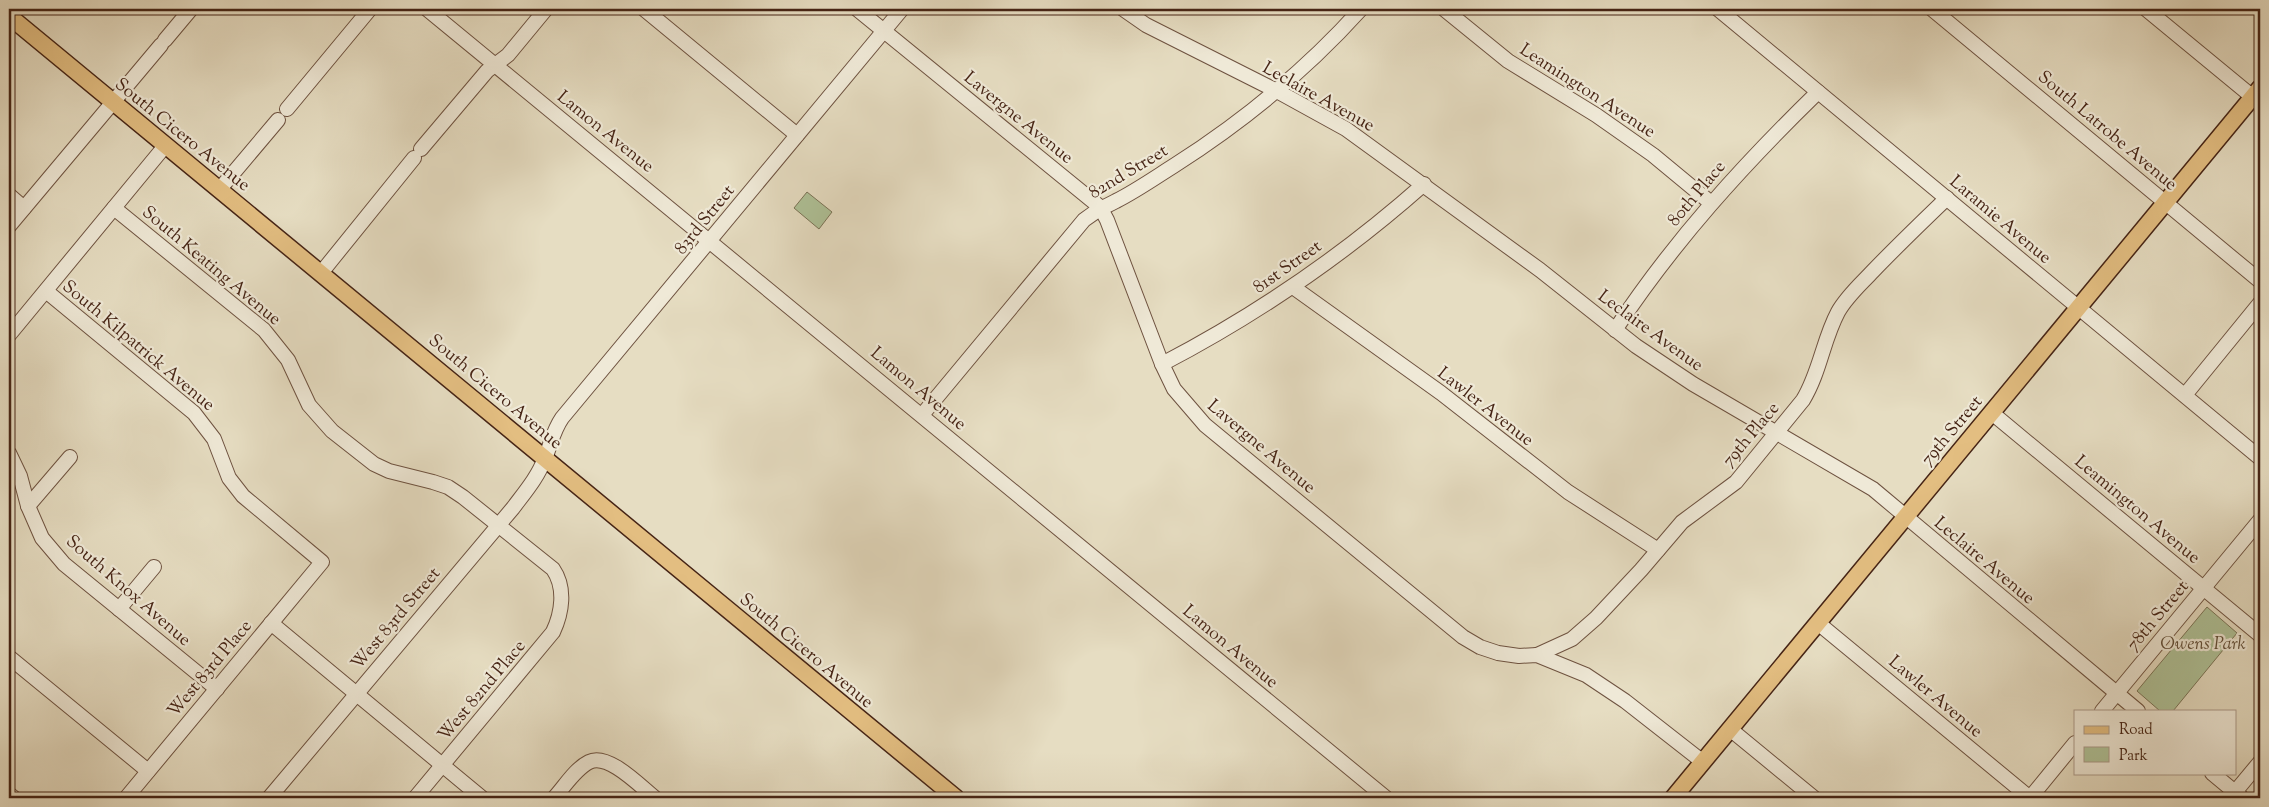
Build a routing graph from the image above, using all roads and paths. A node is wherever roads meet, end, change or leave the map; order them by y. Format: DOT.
graph roads {
  1 [pos="191,9"];
  2 [pos="370,9"];
  3 [pos="426,9"];
  4 [pos="546,9"];
  5 [pos="644,9"];
  6 [pos="857,9"];
  7 [pos="902,9"];
  8 [pos="1123,9"];
  9 [pos="1361,9"];
  10 [pos="1444,9"];
  11 [pos="1718,9"];
  12 [pos="1932,9"];
  13 [pos="2146,9"];
  14 [pos="9,16"];
  15 [pos="884,30"];
  16 [pos="495,65"];
  17 [pos="1277,91"];
  18 [pos="1818,92"];
  19 [pos="2258,95"];
  20 [pos="112,102"];
  21 [pos="797,135"];
  22 [pos="165,146"];
  23 [pos="1424,184"];
  24 [pos="219,190"];
  25 [pos="9,195"];
  26 [pos="1947,198"];
  27 [pos="1711,202"];
  28 [pos="2166,202"];
  29 [pos="1100,207"];
  30 [pos="24,208"];
  31 [pos="114,208"];
  32 [pos="9,226"];
  33 [pos="711,241"];
  34 [pos="321,273"];
  35 [pos="2260,281"];
  36 [pos="1293,287"];
  37 [pos="46,291"];
  38 [pos="2260,303"];
  39 [pos="2079,307"];
  40 [pos="1615,330"];
  41 [pos="9,335"];
  42 [pos="1162,364"];
  43 [pos="2185,395"];
  44 [pos="1992,412"];
  45 [pos="922,415"];
  46 [pos="1776,432"];
  47 [pos="9,453"];
  48 [pos="70,457"];
  49 [pos="545,458"];
  50 [pos="2260,458"];
  51 [pos="28,506"];
  52 [pos="1905,518"];
  53 [pos="2260,520"];
  54 [pos="499,524"];
  55 [pos="1658,550"];
  56 [pos="322,562"];
  57 [pos="154,567"];
  58 [pos="2204,588"];
  59 [pos="561,599"];
  60 [pos="119,609"];
  61 [pos="271,623"];
  62 [pos="1818,623"];
  63 [pos="2260,635"];
  64 [pos="1536,655"];
  65 [pos="9,657"];
  66 [pos="217,689"];
  67 [pos="2117,693"];
  68 [pos="356,694"];
  69 [pos="2103,710"];
  70 [pos="2137,710"];
  71 [pos="1730,729"];
  72 [pos="2074,744"];
  73 [pos="1703,762"];
  74 [pos="2260,762"];
  75 [pos="443,766"];
  76 [pos="148,771"];
  77 [pos="2213,774"];
  78 [pos="9,794"];
  79 [pos="2239,795"];
  80 [pos="14,798"];
  81 [pos="126,798"];
  82 [pos="269,798"];
  83 [pos="415,798"];
  84 [pos="482,798"];
  85 [pos="554,798"];
  86 [pos="654,798"];
  87 [pos="956,798"];
  88 [pos="1386,798"];
  89 [pos="1673,798"];
  90 [pos="1814,798"];
  91 [pos="2030,798"];
  1 -- 20 [label="street"];
  2 -- 24 [label="street"];
  3 -- 16 [label="street, Lamon Avenue"];
  4 -- 16 [label="street"];
  5 -- 21 [label="street"];
  6 -- 15 [label="street, Lavergne Avenue"];
  7 -- 15 [label="street, 83rd Street"];
  8 -- 17 [label="street, Leclaire Avenue"];
  9 -- 17 [label="street, 82nd Street"];
  10 -- 27 [label="street, Leamington Avenue"];
  11 -- 18 [label="street, Laramie Avenue"];
  12 -- 28 [label="street, South Latrobe Avenue"];
  13 -- 19 [label="street"];
  14 -- 20 [label="main road, South Cicero Avenue"];
  15 -- 21 [label="street, 83rd Street"];
  15 -- 29 [label="street, Lavergne Avenue"];
  16 -- 33 [label="street, Lamon Avenue"];
  16 -- 34 [label="street"];
  17 -- 23 [label="street, Leclaire Avenue"];
  17 -- 29 [label="street, 82nd Street"];
  18 -- 26 [label="street, Laramie Avenue"];
  18 -- 27 [label="street, 80th Place"];
  19 -- 28 [label="main road, 79th Street"];
  20 -- 22 [label="main road, South Cicero Avenue"];
  20 -- 30 [label="street"];
  21 -- 33 [label="street, 83rd Street"];
  22 -- 24 [label="main road, South Cicero Avenue"];
  22 -- 31 [label="street"];
  23 -- 36 [label="street, 81st Street"];
  23 -- 40 [label="street, Leclaire Avenue"];
  24 -- 34 [label="main road, South Cicero Avenue"];
  25 -- 30 [label="street"];
  26 -- 39 [label="street, Laramie Avenue"];
  26 -- 46 [label="street, 79th Place"];
  27 -- 40 [label="street, 80th Place"];
  28 -- 35 [label="street, South Latrobe Avenue"];
  28 -- 39 [label="main road, 79th Street"];
  29 -- 42 [label="street, Lavergne Avenue"];
  29 -- 45 [label="street, 82nd Street"];
  30 -- 32 [label="street"];
  31 -- 37 [label="street"];
  31 -- 54 [label="street, South Keating Avenue"];
  33 -- 45 [label="street, Lamon Avenue"];
  33 -- 49 [label="street, 83rd Street"];
  34 -- 49 [label="main road, South Cicero Avenue"];
  36 -- 42 [label="street, 81st Street"];
  36 -- 55 [label="street, Lawler Avenue"];
  37 -- 41 [label="street"];
  37 -- 56 [label="street, South Kilpatrick Avenue"];
  38 -- 43 [label="street"];
  39 -- 43 [label="street, Laramie Avenue"];
  39 -- 44 [label="main road, 79th Street"];
  40 -- 46 [label="street, Leclaire Avenue"];
  42 -- 64 [label="street, Lavergne Avenue"];
  43 -- 50 [label="street, Laramie Avenue"];
  44 -- 52 [label="main road, 79th Street"];
  44 -- 58 [label="street, Leamington Avenue"];
  45 -- 88 [label="street, Lamon Avenue"];
  46 -- 52 [label="street, Leclaire Avenue"];
  46 -- 55 [label="street, 79th Place"];
  47 -- 51 [label="street, South Knox Avenue"];
  48 -- 51 [label="street"];
  49 -- 54 [label="street, West 83rd Street"];
  49 -- 87 [label="main road, South Cicero Avenue"];
  51 -- 60 [label="street, South Knox Avenue"];
  52 -- 62 [label="main road, 79th Street"];
  52 -- 67 [label="street, Leclaire Avenue"];
  53 -- 58 [label="street, 78th Street"];
  54 -- 59 [label="street, South Keating Avenue"];
  54 -- 68 [label="street, West 83rd Street"];
  55 -- 64 [label="street, 79th Place"];
  56 -- 61 [label="street, West 83rd Place"];
  57 -- 60 [label="street"];
  58 -- 63 [label="street, Leamington Avenue"];
  58 -- 67 [label="street, 78th Street"];
  59 -- 75 [label="street, West 82nd Place"];
  60 -- 66 [label="street, South Knox Avenue"];
  61 -- 66 [label="street, West 83rd Place"];
  61 -- 68 [label="street"];
  62 -- 71 [label="main road, 79th Street"];
  62 -- 91 [label="street, Lawler Avenue"];
  64 -- 73 [label="street, Lavergne Avenue"];
  65 -- 76 [label="street"];
  66 -- 76 [label="street, West 83rd Place"];
  67 -- 69 [label="street, 78th Street"];
  67 -- 70 [label="street, Leclaire Avenue"];
  68 -- 75 [label="street"];
  68 -- 82 [label="street, West 83rd Street"];
  71 -- 73 [label="main road, 79th Street"];
  71 -- 90 [label="street"];
  72 -- 91 [label="street"];
  73 -- 89 [label="main road, 79th Street"];
  74 -- 79 [label="street"];
  75 -- 83 [label="street, West 82nd Place"];
  75 -- 84 [label="street"];
  76 -- 81 [label="street, West 83rd Place"];
  77 -- 79 [label="street"];
  78 -- 80 [label="street"];
  85 -- 86 [label="street"];
}
